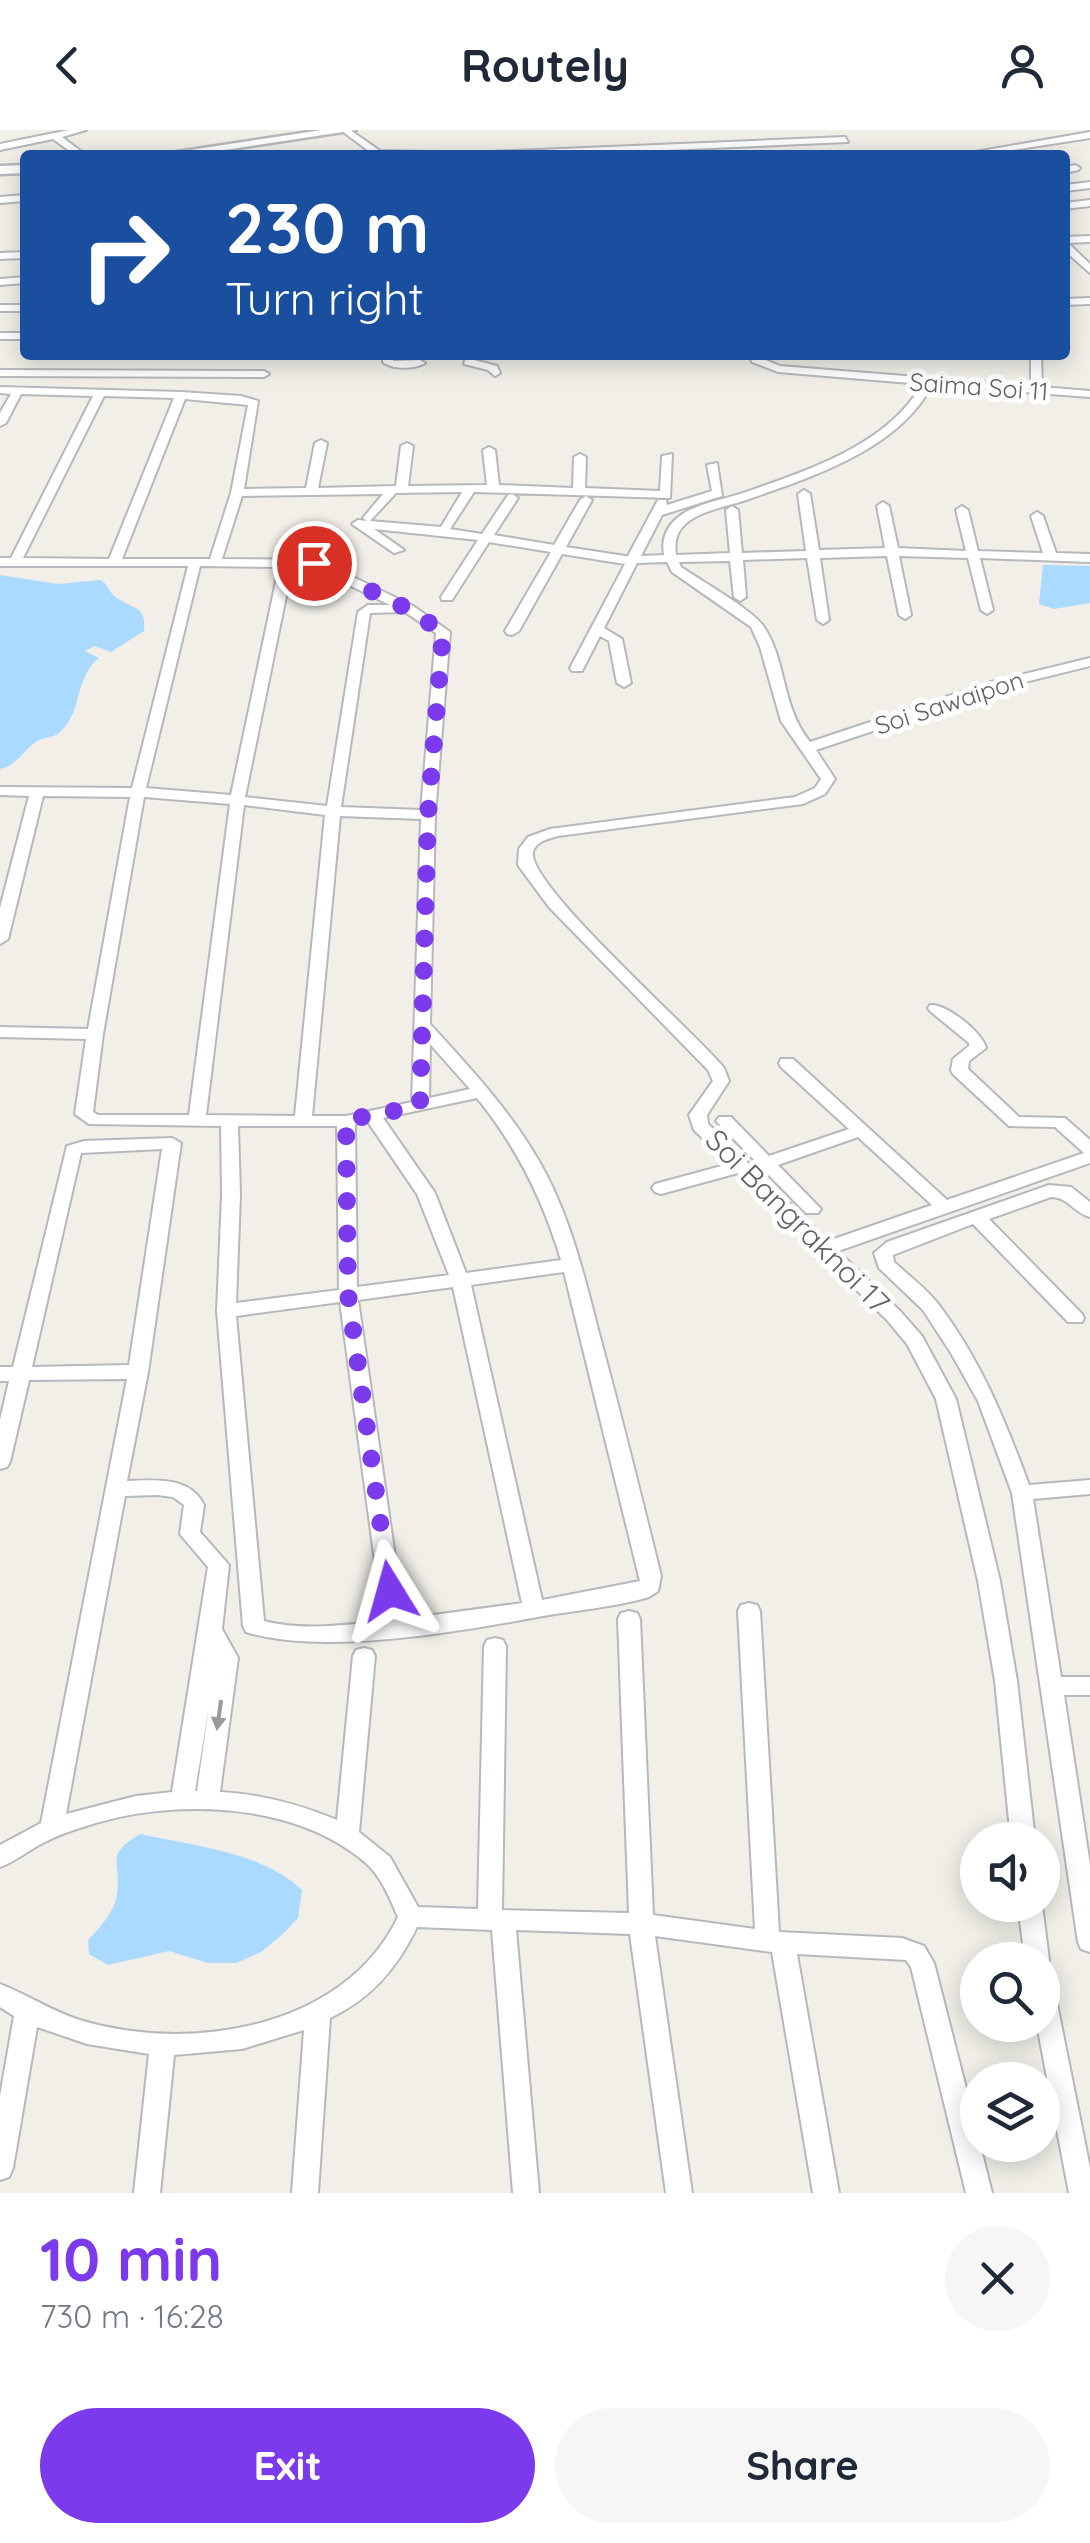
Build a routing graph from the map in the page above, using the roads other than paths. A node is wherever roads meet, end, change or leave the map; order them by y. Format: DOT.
graph roads {
  1 [pos="82,130"];
  2 [pos="348,130"];
  3 [pos="844,135"];
  4 [pos="1090,135"];
  5 [pos="55,136"];
  6 [pos="742,144"];
  7 [pos="0,147"];
  8 [pos="74,150"];
  9 [pos="200,150"];
  10 [pos="373,150"];
  11 [pos="654,150"];
  12 [pos="744,150"];
  13 [pos="995,150"];
  14 [pos="1070,248"];
  15 [pos="1090,270"];
  16 [pos="388,360"];
  17 [pos="467,360"];
  18 [pos="475,360"];
  19 [pos="756,360"];
  20 [pos="1036,360"];
  21 [pos="420,363"];
  22 [pos="0,373"];
  23 [pos="264,374"];
  24 [pos="457,374"];
  25 [pos="495,374"];
  26 [pos="928,382"];
  27 [pos="0,390"];
  28 [pos="18,390"];
  29 [pos="1038,390"];
  30 [pos="100,394"];
  31 [pos="1090,394"];
  32 [pos="182,395"];
  33 [pos="0,423"];
  34 [pos="320,443"];
  35 [pos="407,446"];
  36 [pos="490,450"];
  37 [pos="668,456"];
  38 [pos="580,457"];
  39 [pos="713,465"];
  40 [pos="471,488"];
  41 [pos="493,488"];
  42 [pos="398,490"];
  43 [pos="311,491"];
  44 [pos="237,493"];
  45 [pos="804,494"];
  46 [pos="582,495"];
  47 [pos="512,498"];
  48 [pos="883,506"];
  49 [pos="732,510"];
  50 [pos="962,510"];
  51 [pos="1037,516"];
  52 [pos="369,518"];
  53 [pos="446,526"];
  54 [pos="412,527"];
  55 [pos="487,538"];
  56 [pos="398,550"];
  57 [pos="559,550"];
  58 [pos="892,552"];
  59 [pos="973,553"];
  60 [pos="814,555"];
  61 [pos="1050,556"];
  62 [pos="1090,558"];
  63 [pos="731,559"];
  64 [pos="635,560"];
  65 [pos="7,562"];
  66 [pos="114,562"];
  67 [pos="195,562"];
  68 [pos="216,562"];
  69 [pos="389,563"];
  70 [pos="673,563"];
  71 [pos="286,564"];
  72 [pos="447,597"];
  73 [pos="740,597"];
  74 [pos="408,609"];
  75 [pos="986,610"];
  76 [pos="905,614"];
  77 [pos="822,620"];
  78 [pos="598,630"];
  79 [pos="512,631"];
  80 [pos="1090,662"];
  81 [pos="577,668"];
  82 [pos="624,683"];
  83 [pos="810,748"];
  84 [pos="0,791"];
  85 [pos="138,791"];
  86 [pos="36,792"];
  87 [pos="238,798"];
  88 [pos="334,811"];
  89 [pos="428,815"];
  90 [pos="0,939"];
  91 [pos="936,1008"];
  92 [pos="422,1026"];
  93 [pos="0,1032"];
  94 [pos="95,1034"];
  95 [pos="786,1064"];
  96 [pos="482,1092"];
  97 [pos="420,1106"];
  98 [pos="373,1117"];
  99 [pos="302,1118"];
  100 [pos="197,1119"];
  101 [pos="229,1119"];
  102 [pos="346,1120"];
  103 [pos="725,1120"];
  104 [pos="859,1131"];
  105 [pos="1090,1149"];
  106 [pos="1090,1157"];
  107 [pos="766,1164"];
  108 [pos="740,1167"];
  109 [pos="661,1188"];
  110 [pos="942,1206"];
  111 [pos="812,1209"];
  112 [pos="1090,1210"];
  113 [pos="978,1218"];
  114 [pos="824,1249"];
  115 [pos="572,1266"];
  116 [pos="462,1282"];
  117 [pos="348,1294"];
  118 [pos="226,1310"];
  119 [pos="1074,1318"];
  120 [pos="138,1372"];
  121 [pos="10,1374"];
  122 [pos="0,1462"];
  123 [pos="1090,1487"];
  124 [pos="114,1489"];
  125 [pos="1022,1493"];
  126 [pos="534,1610"];
  127 [pos="749,1611"];
  128 [pos="630,1618"];
  129 [pos="395,1628"];
  130 [pos="495,1646"];
  131 [pos="364,1656"];
  132 [pos="1052,1686"];
  133 [pos="1090,1686"];
  134 [pos="195,1800"];
  135 [pos="1021,1822"];
  136 [pos="52,1825"];
  137 [pos="347,1835"];
  138 [pos="0,1857"];
  139 [pos="410,1917"];
  140 [pos="496,1920"];
  141 [pos="641,1924"];
  142 [pos="776,1942"];
  143 [pos="1090,1942"];
  144 [pos="0,1995"];
  145 [pos="28,2014"];
  146 [pos="318,2015"];
  147 [pos="1052,2042"];
  148 [pos="163,2044"];
  149 [pos="0,2168"];
  150 [pos="146,2193"];
  151 [pos="305,2193"];
  152 [pos="526,2193"];
  153 [pos="679,2193"];
  154 [pos="826,2193"];
  155 [pos="978,2193"];
  156 [pos="1082,2193"];
  1 -- 5 [label="street"];
  2 -- 9 [label="street"];
  2 -- 10 [label="street"];
  3 -- 6 [label="street"];
  4 -- 13 [label="street"];
  5 -- 7 [label="street"];
  5 -- 8 [label="street"];
  6 -- 11 [label="street"];
  6 -- 12 [label="street"];
  14 -- 15 [label="street"];
  16 -- 21 [label="street"];
  17 -- 24 [label="street"];
  18 -- 25 [label="street"];
  19 -- 26 [label="street, Saima Soi 11"];
  20 -- 29 [label="street"];
  22 -- 23 [label="street"];
  26 -- 29 [label="street, Saima Soi 11"];
  26 -- 70 [label="street"];
  27 -- 28 [label="street"];
  28 -- 30 [label="street"];
  28 -- 33 [label="street"];
  29 -- 31 [label="street, Saima Soi 11"];
  30 -- 32 [label="street"];
  30 -- 65 [label="street"];
  32 -- 44 [label="street"];
  32 -- 66 [label="street"];
  34 -- 43 [label="street"];
  35 -- 42 [label="street"];
  36 -- 41 [label="street"];
  37 -- 46 [label="street"];
  38 -- 46 [label="street"];
  39 -- 64 [label="street"];
  40 -- 41 [label="street"];
  40 -- 42 [label="street"];
  40 -- 53 [label="street"];
  41 -- 46 [label="street"];
  42 -- 43 [label="street"];
  42 -- 52 [label="street"];
  43 -- 44 [label="street"];
  44 -- 68 [label="street"];
  45 -- 60 [label="street"];
  46 -- 57 [label="street"];
  47 -- 55 [label="street"];
  48 -- 58 [label="street"];
  49 -- 63 [label="street"];
  50 -- 59 [label="street"];
  51 -- 61 [label="street"];
  54 -- 55 [label="street"];
  54 -- 56 [label="street"];
  54 -- 56 [label="street"];
  55 -- 57 [label="street"];
  55 -- 72 [label="street"];
  56 -- 69 [label="street"];
  57 -- 64 [label="street"];
  57 -- 79 [label="street"];
  58 -- 59 [label="street"];
  58 -- 60 [label="street"];
  58 -- 76 [label="street"];
  59 -- 61 [label="street"];
  59 -- 75 [label="street"];
  60 -- 63 [label="street"];
  60 -- 77 [label="street"];
  61 -- 62 [label="street"];
  63 -- 70 [label="street"];
  63 -- 73 [label="street"];
  64 -- 70 [label="street"];
  64 -- 78 [label="street"];
  65 -- 66 [label="street"];
  66 -- 67 [label="street"];
  67 -- 68 [label="street"];
  67 -- 85 [label="street"];
  68 -- 71 [label="street"];
  70 -- 83 [label="street"];
  71 -- 74 [label="street"];
  71 -- 87 [label="street"];
  74 -- 88 [label="street"];
  74 -- 89 [label="street"];
  78 -- 81 [label="street"];
  78 -- 82 [label="street"];
  80 -- 83 [label="street, Soi Sawaipon"];
  83 -- 108 [label="street, Soi Bangraknoi 17"];
  84 -- 86 [label="street"];
  85 -- 86 [label="street"];
  85 -- 87 [label="street"];
  85 -- 94 [label="street"];
  86 -- 90 [label="street"];
  87 -- 88 [label="street"];
  87 -- 100 [label="street"];
  88 -- 89 [label="street"];
  88 -- 99 [label="street"];
  89 -- 92 [label="street"];
  91 -- 105 [label="street"];
  92 -- 96 [label="street"];
  92 -- 97 [label="street"];
  93 -- 94 [label="street"];
  94 -- 100 [label="street"];
  95 -- 104 [label="street"];
  96 -- 97 [label="street"];
  96 -- 115 [label="street"];
  97 -- 98 [label="street"];
  98 -- 102 [label="street"];
  98 -- 116 [label="street"];
  99 -- 101 [label="street"];
  99 -- 102 [label="street"];
  100 -- 101 [label="street"];
  101 -- 118 [label="street"];
  102 -- 117 [label="street"];
  103 -- 107 [label="street"];
  104 -- 107 [label="street"];
  104 -- 110 [label="street"];
  106 -- 110 [label="street"];
  107 -- 111 [label="street"];
  108 -- 109 [label="street"];
  108 -- 114 [label="street, Soi Bangraknoi 17"];
  110 -- 114 [label="street"];
  112 -- 113 [label="street"];
  113 -- 119 [label="street"];
  113 -- 125 [label="street"];
  114 -- 135 [label="street, Soi Bangraknoi 17"];
  115 -- 116 [label="street"];
  115 -- 126 [label="street"];
  116 -- 117 [label="street"];
  116 -- 126 [label="street"];
  117 -- 118 [label="street"];
  117 -- 129 [label="street"];
  118 -- 129 [label="street"];
  120 -- 121 [label="street"];
  120 -- 121 [label="street"];
  120 -- 124 [label="street"];
  121 -- 122 [label="street"];
  123 -- 125 [label="street"];
  124 -- 134 [label="street"];
  124 -- 136 [label="street"];
  125 -- 132 [label="street"];
  126 -- 129 [label="street"];
  127 -- 142 [label="street"];
  128 -- 141 [label="street"];
  130 -- 140 [label="street"];
  131 -- 137 [label="street"];
  132 -- 133 [label="street"];
  132 -- 143 [label="street"];
  134 -- 136 [label="street"];
  134 -- 137 [label="street"];
  136 -- 138 [label="street"];
  137 -- 139 [label="street"];
  139 -- 140 [label="street"];
  139 -- 146 [label="street"];
  140 -- 141 [label="street"];
  140 -- 152 [label="street"];
  141 -- 142 [label="street"];
  141 -- 153 [label="street"];
  142 -- 154 [label="street"];
  142 -- 155 [label="street"];
  144 -- 145 [label="street"];
  145 -- 148 [label="street"];
  145 -- 149 [label="street"];
  146 -- 148 [label="street"];
  146 -- 151 [label="street"];
  147 -- 156 [label="street"];
  148 -- 150 [label="street"];
}
